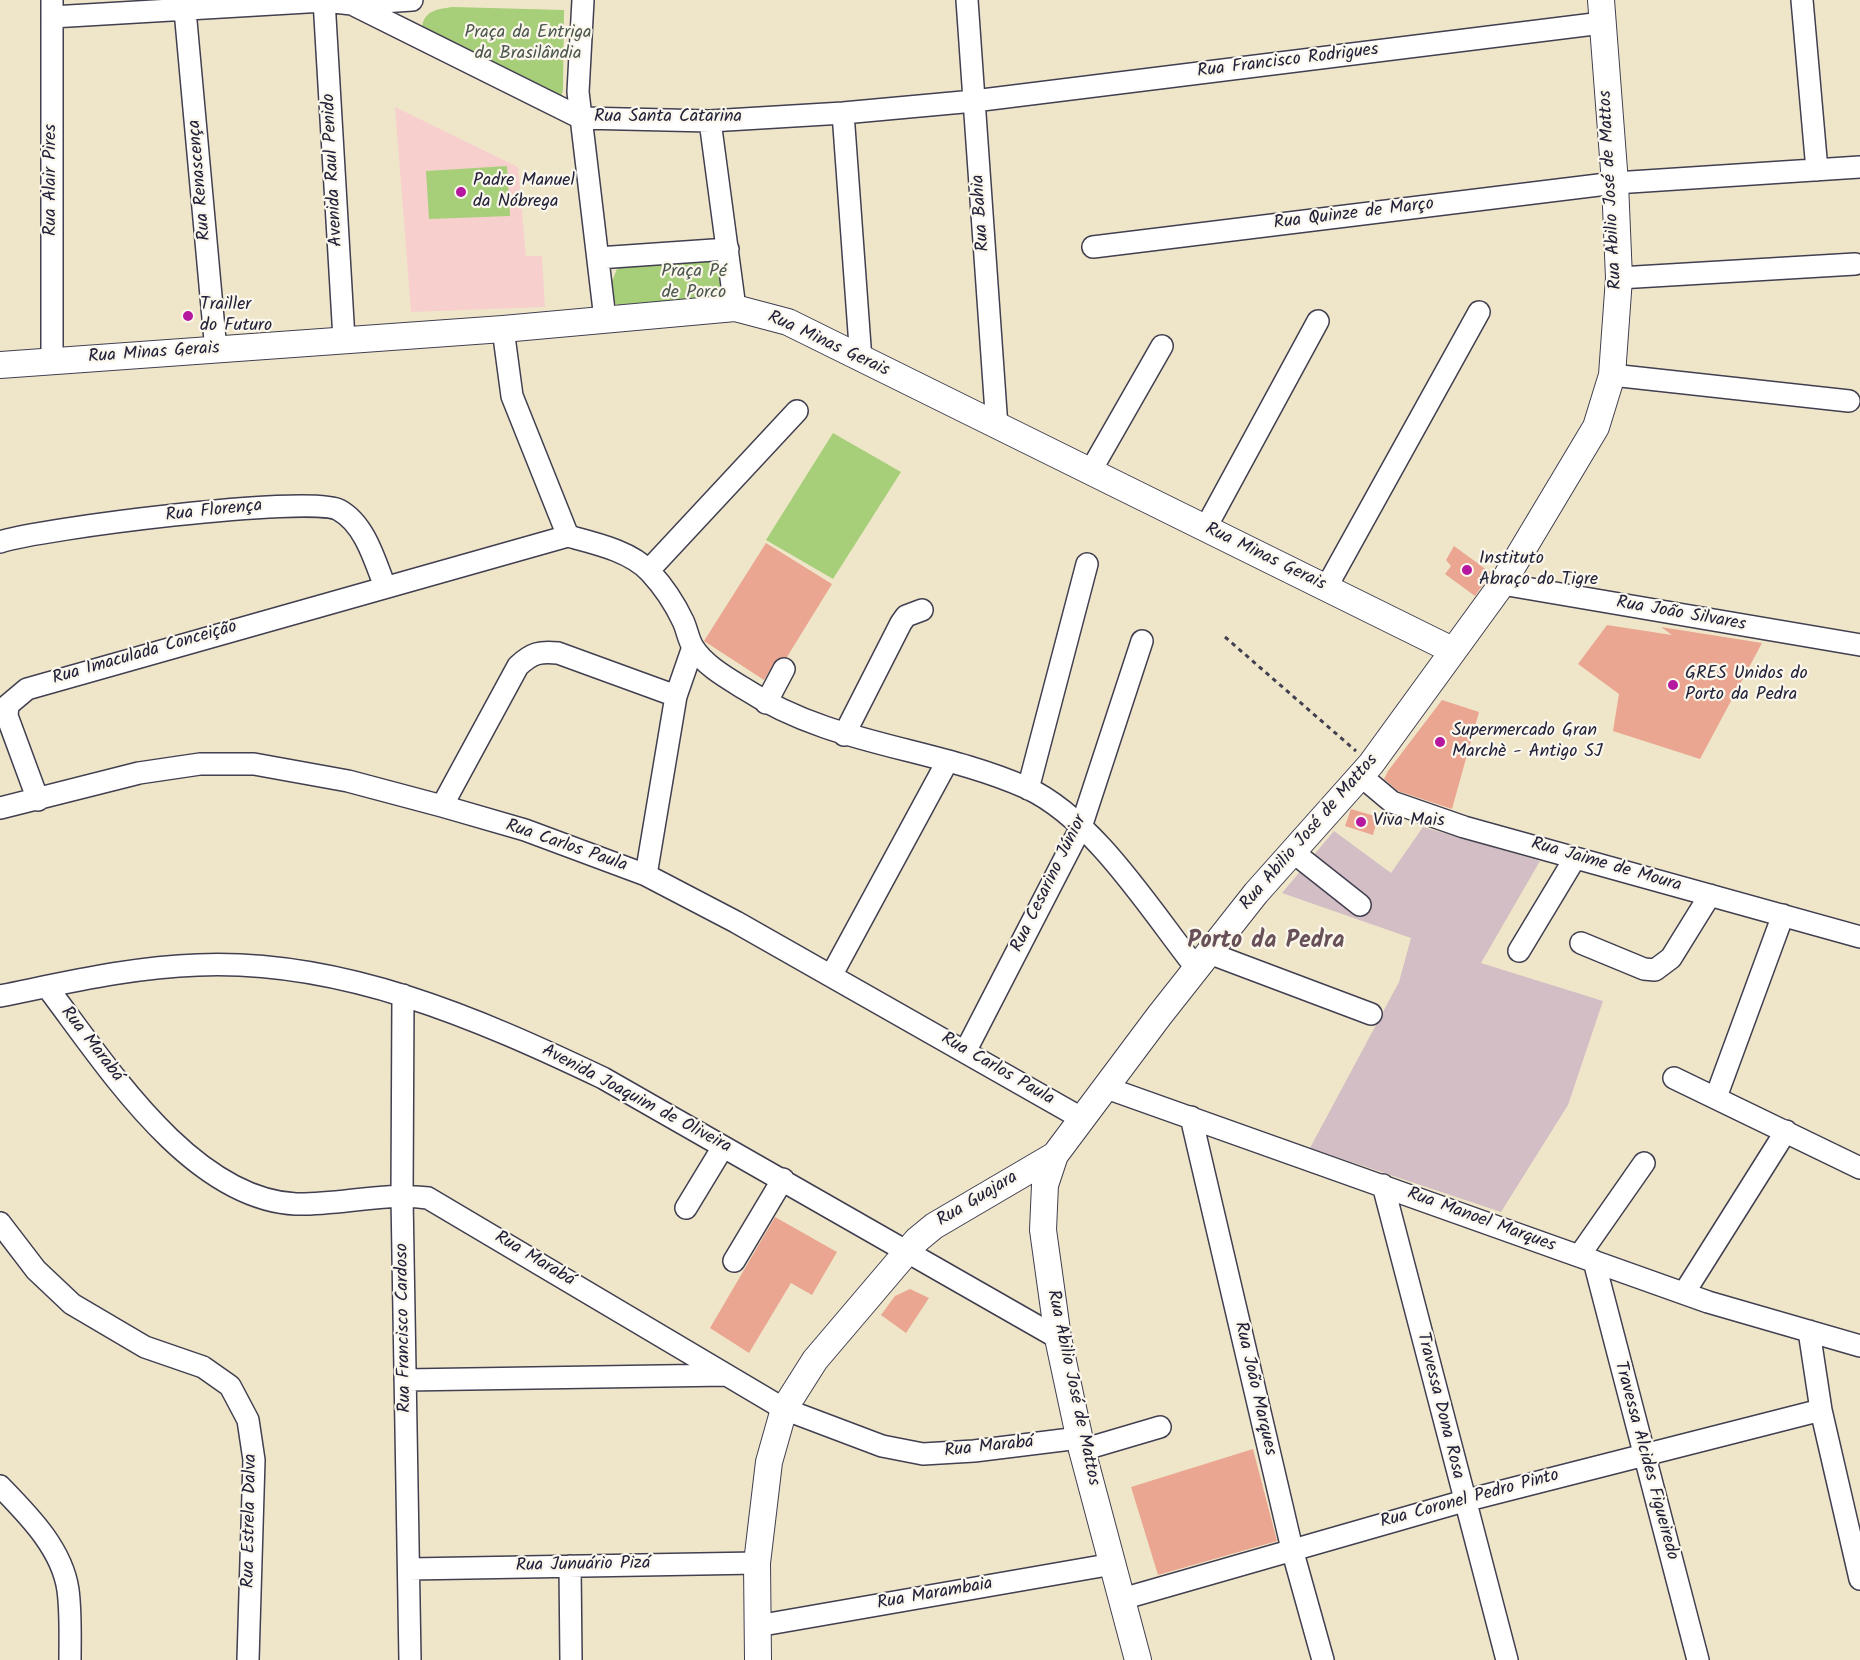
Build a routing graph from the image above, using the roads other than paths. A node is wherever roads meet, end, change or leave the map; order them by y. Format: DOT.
graph roads {
  1 [pos="324,0"];
  2 [pos="412,0"];
  3 [pos="583,0"];
  4 [pos="967,0"];
  5 [pos="1802,0"];
  6 [pos="352,4"];
  7 [pos="52,8"];
  8 [pos="185,10"];
  9 [pos="1601,11"];
  10 [pos="974,101"];
  11 [pos="843,113"];
  12 [pos="581,118"];
  13 [pos="710,121"];
  14 [pos="1860,167"];
  15 [pos="1817,170"];
  16 [pos="1615,183"];
  17 [pos="1093,247"];
  18 [pos="728,249"];
  19 [pos="598,258"];
  20 [pos="1855,264"];
  21 [pos="1619,278"];
  22 [pos="735,308"];
  23 [pos="1479,312"];
  24 [pos="605,319"];
  25 [pos="1318,321"];
  26 [pos="503,329"];
  27 [pos="344,339"];
  28 [pos="1162,346"];
  29 [pos="216,351"];
  30 [pos="861,360"];
  31 [pos="52,361"];
  32 [pos="0,365"];
  33 [pos="1612,375"];
  34 [pos="1849,401"];
  35 [pos="797,411"];
  36 [pos="997,427"];
  37 [pos="1090,472"];
  38 [pos="1205,529"];
  39 [pos="568,536"];
  40 [pos="0,542"];
  41 [pos="1087,564"];
  42 [pos="649,570"];
  43 [pos="1502,584"];
  44 [pos="385,587"];
  45 [pos="1326,588"];
  46 [pos="922,610"];
  47 [pos="1142,641"];
  48 [pos="1860,645"];
  49 [pos="693,647"];
  50 [pos="1452,650"];
  51 [pos="784,669"];
  52 [pos="676,696"];
  53 [pos="766,703"];
  54 [pos="844,735"];
  55 [pos="947,762"];
  56 [pos="1366,770"];
  57 [pos="1028,789"];
  58 [pos="38,800"];
  59 [pos="442,806"];
  60 [pos="0,808"];
  61 [pos="1081,827"];
  62 [pos="1293,852"];
  63 [pos="1575,858"];
  64 [pos="646,875"];
  65 [pos="1710,895"];
  66 [pos="1360,905"];
  67 [pos="1782,915"];
  68 [pos="1860,937"];
  69 [pos="1581,943"];
  70 [pos="1519,951"];
  71 [pos="1203,961"];
  72 [pos="831,976"];
  73 [pos="47,987"];
  74 [pos="403,995"];
  75 [pos="0,996"];
  76 [pos="1371,1014"];
  77 [pos="965,1052"];
  78 [pos="1674,1078"];
  79 [pos="1104,1088"];
  80 [pos="1716,1097"];
  81 [pos="1191,1117"];
  82 [pos="1081,1118"];
  83 [pos="1786,1131"];
  84 [pos="723,1147"];
  85 [pos="1055,1155"];
  86 [pos="1644,1163"];
  87 [pos="1860,1168"];
  88 [pos="783,1179"];
  89 [pos="1383,1185"];
  90 [pos="402,1197"];
  91 [pos="686,1208"];
  92 [pos="2,1228"];
  93 [pos="906,1251"];
  94 [pos="1586,1258"];
  95 [pos="734,1261"];
  96 [pos="1684,1293"];
  97 [pos="1809,1331"];
  98 [pos="1058,1338"];
  99 [pos="1860,1346"];
  100 [pos="727,1375"];
  101 [pos="405,1380"];
  102 [pos="784,1409"];
  103 [pos="1821,1410"];
  104 [pos="1160,1427"];
  105 [pos="1081,1444"];
  106 [pos="1642,1455"];
  107 [pos="0,1486"];
  108 [pos="1464,1501"];
  109 [pos="1292,1549"];
  110 [pos="757,1563"];
  111 [pos="1113,1564"];
  112 [pos="570,1566"];
  113 [pos="410,1569"];
  114 [pos="1860,1579"];
  115 [pos="1122,1599"];
  116 [pos="757,1626"];
  117 [pos="70,1660"];
  118 [pos="248,1660"];
  119 [pos="410,1660"];
  120 [pos="571,1660"];
  121 [pos="759,1660"];
  122 [pos="1138,1660"];
  123 [pos="1323,1660"];
  124 [pos="1507,1660"];
  125 [pos="1698,1660"];
  1 -- 6 [label="street"];
  1 -- 8 [label="street"];
  1 -- 27 [label="street, Avenida Raul Penido"];
  2 -- 6 [label="street"];
  3 -- 12 [label="street"];
  4 -- 10 [label="street, Rua Bahia"];
  5 -- 15 [label="street"];
  6 -- 12 [label="street, Rua Santa Catarina"];
  7 -- 8 [label="street"];
  7 -- 31 [label="street, Rua Alair Pires"];
  8 -- 29 [label="street, Rua Renascença"];
  9 -- 10 [label="street, Rua Francisco Rodrigues"];
  9 -- 16 [label="main road, Rua Abilio José de Mattos"];
  10 -- 11 [label="street, Rua Santa Catarina"];
  10 -- 36 [label="street, Rua Bahia"];
  11 -- 13 [label="street, Rua Santa Catarina"];
  11 -- 30 [label="street"];
  12 -- 13 [label="street, Rua Santa Catarina"];
  12 -- 19 [label="street"];
  13 -- 18 [label="street"];
  14 -- 15 [label="street, Rua Quinze de Março"];
  15 -- 16 [label="street, Rua Quinze de Março"];
  16 -- 17 [label="street, Rua Quinze de Março"];
  16 -- 21 [label="main road, Rua Abilio José de Mattos"];
  18 -- 19 [label="street"];
  18 -- 22 [label="street"];
  19 -- 24 [label="street"];
  20 -- 21 [label="street"];
  21 -- 33 [label="main road, Rua Abilio José de Mattos"];
  22 -- 24 [label="main road, Rua Minas Gerais"];
  22 -- 30 [label="main road, Rua Minas Gerais"];
  23 -- 45 [label="street"];
  24 -- 26 [label="main road, Rua Minas Gerais"];
  25 -- 38 [label="street"];
  26 -- 27 [label="main road, Rua Minas Gerais"];
  26 -- 39 [label="street"];
  27 -- 29 [label="main road, Rua Minas Gerais"];
  28 -- 37 [label="street"];
  29 -- 31 [label="main road, Rua Minas Gerais"];
  30 -- 36 [label="main road, Rua Minas Gerais"];
  31 -- 32 [label="main road, Rua Minas Gerais"];
  33 -- 34 [label="street"];
  33 -- 43 [label="main road, Rua Abilio José de Mattos"];
  35 -- 42 [label="street"];
  36 -- 37 [label="main road, Rua Minas Gerais"];
  37 -- 38 [label="main road, Rua Minas Gerais"];
  38 -- 45 [label="main road, Rua Minas Gerais"];
  39 -- 42 [label="street"];
  39 -- 44 [label="street, Rua Imaculada Conceição"];
  40 -- 44 [label="street, Rua Florença"];
  41 -- 57 [label="street"];
  42 -- 49 [label="street"];
  43 -- 48 [label="street, Rua João Silvares"];
  43 -- 50 [label="main road, Rua Abilio José de Mattos"];
  44 -- 58 [label="street, Rua Imaculada Conceição"];
  45 -- 50 [label="main road, Rua Minas Gerais"];
  46 -- 54 [label="street"];
  47 -- 61 [label="street, Rua Cesarino Júnior"];
  49 -- 52 [label="street"];
  49 -- 53 [label="street"];
  50 -- 56 [label="main road, Rua Abilio José de Mattos"];
  51 -- 53 [label="street"];
  52 -- 59 [label="street"];
  52 -- 64 [label="street"];
  53 -- 54 [label="street"];
  54 -- 55 [label="street"];
  55 -- 57 [label="street"];
  55 -- 72 [label="street"];
  56 -- 62 [label="main road, Rua Abilio José de Mattos"];
  56 -- 63 [label="street, Rua Jaime de Moura"];
  57 -- 61 [label="street"];
  58 -- 59 [label="street, Rua Carlos Paula"];
  58 -- 60 [label="street, Rua Carlos Paula"];
  59 -- 64 [label="street, Rua Carlos Paula"];
  61 -- 71 [label="street"];
  61 -- 77 [label="street, Rua Cesarino Júnior"];
  62 -- 66 [label="street"];
  62 -- 71 [label="main road, Rua Abilio José de Mattos"];
  63 -- 65 [label="street, Rua Jaime de Moura"];
  63 -- 70 [label="street"];
  64 -- 72 [label="street, Rua Carlos Paula"];
  65 -- 67 [label="street, Rua Jaime de Moura"];
  65 -- 69 [label="street"];
  67 -- 68 [label="street, Rua Jaime de Moura"];
  67 -- 80 [label="street"];
  71 -- 76 [label="street"];
  71 -- 79 [label="main road, Rua Abilio José de Mattos"];
  72 -- 77 [label="street, Rua Carlos Paula"];
  73 -- 74 [label="street, Avenida Joaquim de Oliveira"];
  73 -- 75 [label="street, Avenida Joaquim de Oliveira"];
  73 -- 90 [label="street, Rua Marabá"];
  74 -- 84 [label="street, Avenida Joaquim de Oliveira"];
  74 -- 90 [label="street, Rua Francisco Cardoso"];
  77 -- 82 [label="street, Rua Carlos Paula"];
  78 -- 80 [label="street"];
  79 -- 81 [label="street, Rua Manoel Marques"];
  79 -- 82 [label="main road, Rua Abilio José de Mattos"];
  80 -- 83 [label="street"];
  81 -- 89 [label="street, Rua Manoel Marques"];
  81 -- 109 [label="street, Rua João Marques"];
  82 -- 85 [label="main road, Rua Abilio José de Mattos"];
  83 -- 87 [label="street"];
  83 -- 96 [label="street"];
  84 -- 88 [label="street, Avenida Joaquim de Oliveira"];
  84 -- 91 [label="street"];
  85 -- 93 [label="main road, Rua Guajara"];
  85 -- 98 [label="main road, Rua Abilio José de Mattos"];
  86 -- 94 [label="street"];
  88 -- 93 [label="street, Avenida Joaquim de Oliveira"];
  88 -- 95 [label="street"];
  89 -- 94 [label="street, Rua Manoel Marques"];
  89 -- 108 [label="street, Travessa Dona Rosa"];
  90 -- 100 [label="street, Rua Marabá"];
  90 -- 101 [label="street, Rua Francisco Cardoso"];
  92 -- 118 [label="street, Rua Estrela Dalva"];
  93 -- 98 [label="street, Avenida Joaquim de Oliveira"];
  93 -- 102 [label="main road, Rua Guajara"];
  94 -- 96 [label="street, Rua Manoel Marques"];
  94 -- 106 [label="street, Travessa Alcides Figueiredo"];
  96 -- 97 [label="street, Rua Manoel Marques"];
  97 -- 99 [label="street, Rua Manoel Marques"];
  97 -- 103 [label="street"];
  98 -- 105 [label="main road, Rua Abilio José de Mattos"];
  100 -- 101 [label="street"];
  100 -- 102 [label="street, Rua Marabá"];
  101 -- 113 [label="street, Rua Francisco Cardoso"];
  102 -- 105 [label="street, Rua Marabá"];
  102 -- 110 [label="main road, Rua Guajara"];
  103 -- 106 [label="street, Rua Coronel Pedro Pinto"];
  103 -- 114 [label="street"];
  104 -- 105 [label="street, Rua Marabá"];
  105 -- 111 [label="main road, Rua Abilio José de Mattos"];
  106 -- 108 [label="street, Rua Coronel Pedro Pinto"];
  106 -- 125 [label="street, Travessa Alcides Figueiredo"];
  107 -- 117 [label="street"];
  108 -- 109 [label="street, Rua Coronel Pedro Pinto"];
  108 -- 124 [label="street, Travessa Dona Rosa"];
  109 -- 115 [label="street, Rua Coronel Pedro Pinto"];
  109 -- 123 [label="street, Rua João Marques"];
  110 -- 112 [label="street, Rua Junuário Pizá"];
  110 -- 116 [label="main road, Rua Guajara"];
  111 -- 115 [label="main road, Rua Abilio José de Mattos"];
  111 -- 116 [label="street, Rua Marambaia"];
  112 -- 113 [label="street, Rua Junuário Pizá"];
  112 -- 120 [label="street"];
  113 -- 119 [label="street, Rua Francisco Cardoso"];
  115 -- 122 [label="main road, Rua Abilio José de Mattos"];
  116 -- 121 [label="main road, Rua Guajara"];
}
